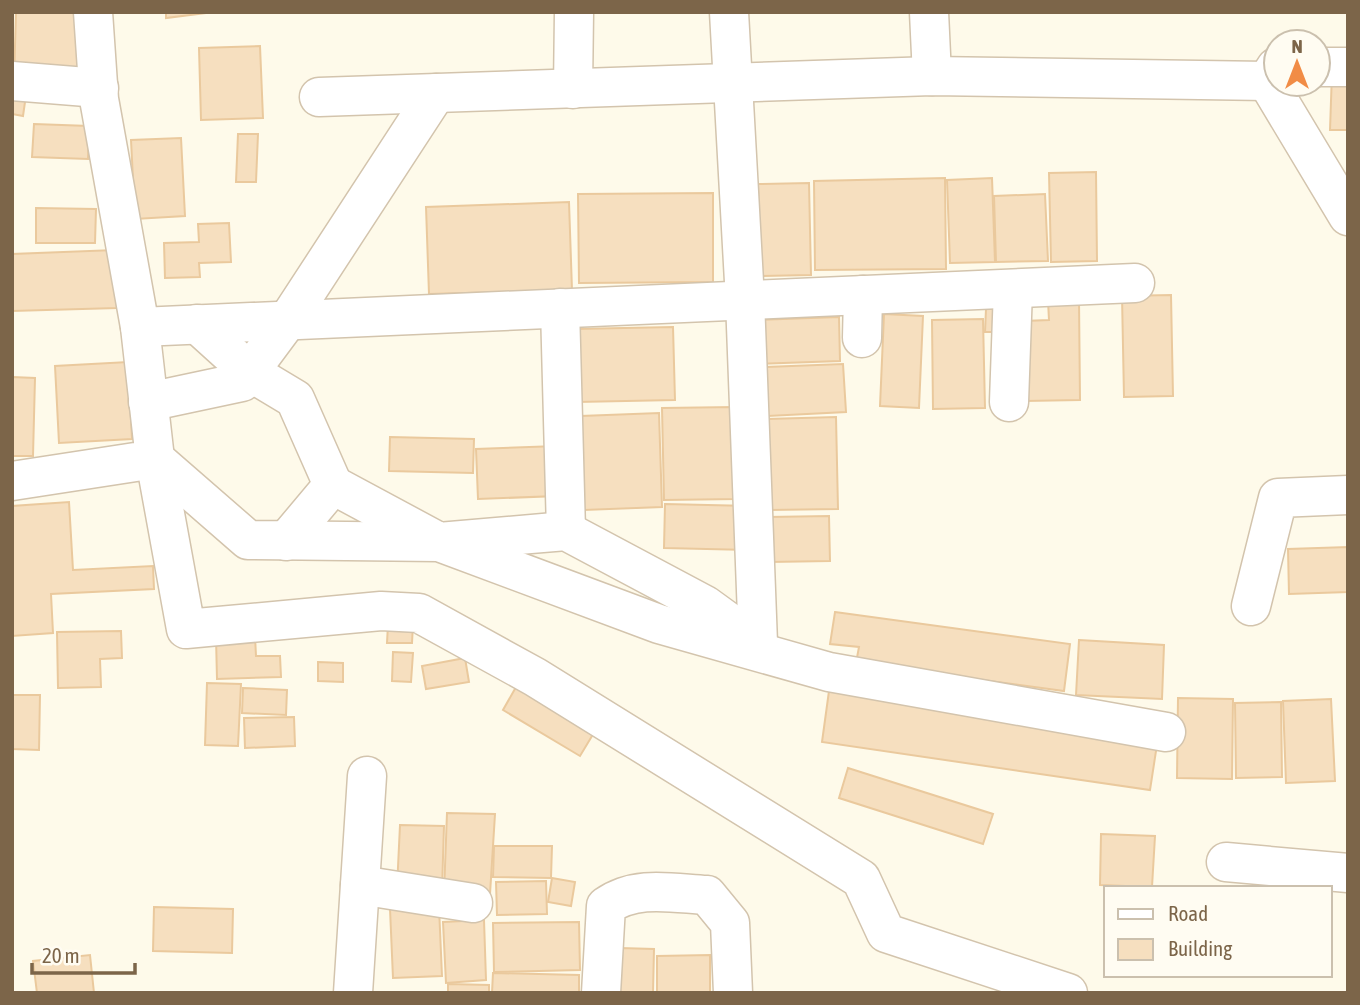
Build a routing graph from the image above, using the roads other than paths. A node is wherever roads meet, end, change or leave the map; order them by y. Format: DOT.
graph roads {
  1 [pos="93,12"];
  2 [pos="575,12"];
  3 [pos="729,12"];
  4 [pos="929,12"];
  5 [pos="1262,74"];
  6 [pos="932,76"];
  7 [pos="12,81"];
  8 [pos="732,84"];
  9 [pos="99,88"];
  10 [pos="573,89"];
  11 [pos="436,93"];
  12 [pos="319,97"];
  13 [pos="1284,98"];
  14 [pos="1348,216"];
  15 [pos="1135,283"];
  16 [pos="1013,289"];
  17 [pos="863,295"];
  18 [pos="745,300"];
  19 [pos="560,308"];
  20 [pos="288,320"];
  21 [pos="197,324"];
  22 [pos="140,327"];
  23 [pos="862,338"];
  24 [pos="250,372"];
  25 [pos="148,402"];
  26 [pos="1009,402"];
  27 [pos="155,459"];
  28 [pos="12,481"];
  29 [pos="333,485"];
  30 [pos="1348,495"];
  31 [pos="566,531"];
  32 [pos="286,541"];
  33 [pos="439,542"];
  34 [pos="755,564"];
  35 [pos="1251,606"];
  36 [pos="702,620"];
  37 [pos="1166,732"];
  38 [pos="367,776"];
  39 [pos="1226,862"];
  40 [pos="1348,873"];
  41 [pos="360,885"];
  42 [pos="473,903"];
  43 [pos="354,993"];
  44 [pos="601,993"];
  45 [pos="733,993"];
  46 [pos="1068,993"];
  1 -- 9 [label="street"];
  2 -- 10 [label="street"];
  3 -- 8 [label="street"];
  4 -- 6 [label="street"];
  5 -- 6 [label="street"];
  6 -- 8 [label="street"];
  7 -- 9 [label="street"];
  8 -- 10 [label="street"];
  8 -- 18 [label="street"];
  9 -- 22 [label="street"];
  10 -- 11 [label="street"];
  11 -- 12 [label="street"];
  11 -- 20 [label="street"];
  13 -- 14 [label="street"];
  15 -- 16 [label="street"];
  16 -- 17 [label="street"];
  16 -- 26 [label="street"];
  17 -- 18 [label="street"];
  17 -- 23 [label="street"];
  18 -- 19 [label="street"];
  18 -- 34 [label="street"];
  19 -- 20 [label="street"];
  19 -- 31 [label="street"];
  20 -- 21 [label="street"];
  20 -- 24 [label="street"];
  21 -- 22 [label="street"];
  21 -- 24 [label="street"];
  22 -- 25 [label="street"];
  24 -- 25 [label="street"];
  24 -- 29 [label="street"];
  25 -- 27 [label="street"];
  27 -- 28 [label="street"];
  27 -- 32 [label="street"];
  27 -- 46 [label="street"];
  29 -- 32 [label="street"];
  29 -- 33 [label="street"];
  30 -- 35 [label="street"];
  31 -- 33 [label="street"];
  31 -- 36 [label="street"];
  32 -- 33 [label="street"];
  33 -- 36 [label="street"];
  34 -- 36 [label="street"];
  34 -- 36 [label="street"];
  36 -- 37 [label="street"];
  38 -- 41 [label="street"];
  39 -- 40 [label="street"];
  41 -- 42 [label="street"];
  41 -- 43 [label="street"];
  44 -- 45 [label="street"];
}
